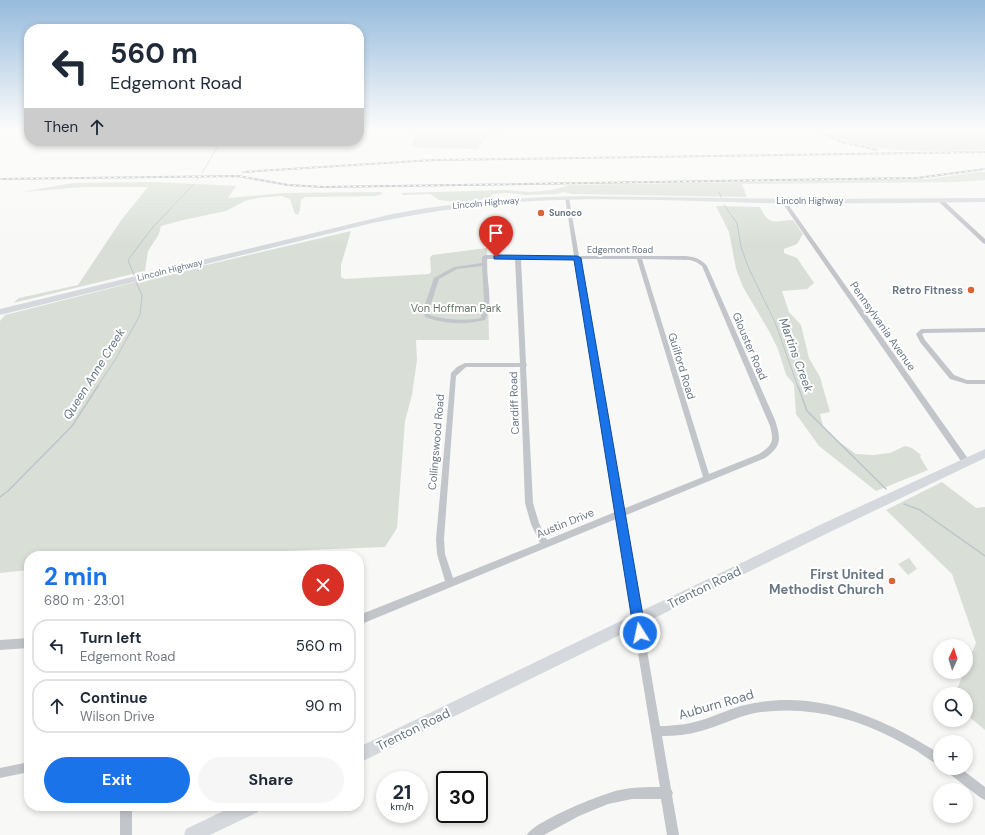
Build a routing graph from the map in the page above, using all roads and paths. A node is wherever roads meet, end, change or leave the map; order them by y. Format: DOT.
graph roads {
  1 [pos="567,198"];
  2 [pos="985,200"];
  3 [pos="783,201"];
  4 [pos="941,201"];
  5 [pos="985,242"];
  6 [pos="518,258"];
  7 [pos="577,258"];
  8 [pos="640,258"];
  9 [pos="698,260"];
  10 [pos="484,264"];
  11 [pos="0,312"];
  12 [pos="985,330"];
  13 [pos="524,365"];
  14 [pos="985,382"];
  15 [pos="776,442"];
  16 [pos="985,453"];
  17 [pos="966,462"];
  18 [pos="706,478"];
  19 [pos="620,514"];
  20 [pos="545,544"];
  21 [pos="450,583"];
  22 [pos="364,618"];
  23 [pos="637,619"];
  24 [pos="24,643"];
  25 [pos="0,645"];
  26 [pos="656,731"];
  27 [pos="364,753"];
  28 [pos="933,756"];
  29 [pos="24,768"];
  30 [pos="0,773"];
  31 [pos="960,775"];
  32 [pos="667,793"];
  33 [pos="985,794"];
  34 [pos="126,811"];
  35 [pos="242,811"];
  36 [pos="126,835"];
  37 [pos="192,835"];
  38 [pos="533,835"];
  39 [pos="673,835"];
  1 -- 3 [label="main road, Lincoln Highway"];
  1 -- 7 [label="street"];
  1 -- 11 [label="main road, Lincoln Highway"];
  2 -- 4 [label="main road, Lincoln Highway"];
  3 -- 4 [label="main road, Lincoln Highway"];
  3 -- 17 [label="street, Pennsylvania Avenue"];
  4 -- 5 [label="street"];
  6 -- 7 [label="street, Edgemont Road"];
  6 -- 10 [label="street, Edgemont Road"];
  6 -- 13 [label="street, Cardiff Road"];
  7 -- 8 [label="street, Edgemont Road"];
  7 -- 19 [label="street"];
  8 -- 9 [label="street, Edgemont Road"];
  8 -- 18 [label="street, Guilford Road"];
  9 -- 15 [label="street, Glouster Road"];
  10 -- 10 [label="street"];
  12 -- 14 [label="street"];
  13 -- 20 [label="street, Cardiff Road"];
  13 -- 21 [label="street, Collingswood Road"];
  15 -- 18 [label="street, Austin Drive"];
  16 -- 17 [label="main road, Trenton Road"];
  17 -- 23 [label="main road, Trenton Road"];
  18 -- 19 [label="street, Austin Drive"];
  19 -- 20 [label="street, Austin Drive"];
  19 -- 23 [label="street"];
  20 -- 21 [label="street, Austin Drive"];
  21 -- 22 [label="street, Austin Drive"];
  23 -- 26 [label="street"];
  23 -- 27 [label="main road, Trenton Road"];
  24 -- 25 [label="street"];
  26 -- 28 [label="street, Auburn Road"];
  26 -- 32 [label="street"];
  29 -- 30 [label="street"];
  31 -- 33 [label="street"];
  32 -- 38 [label="street"];
  32 -- 39 [label="street"];
  34 -- 36 [label="street"];
  35 -- 37 [label="main road"];
}
